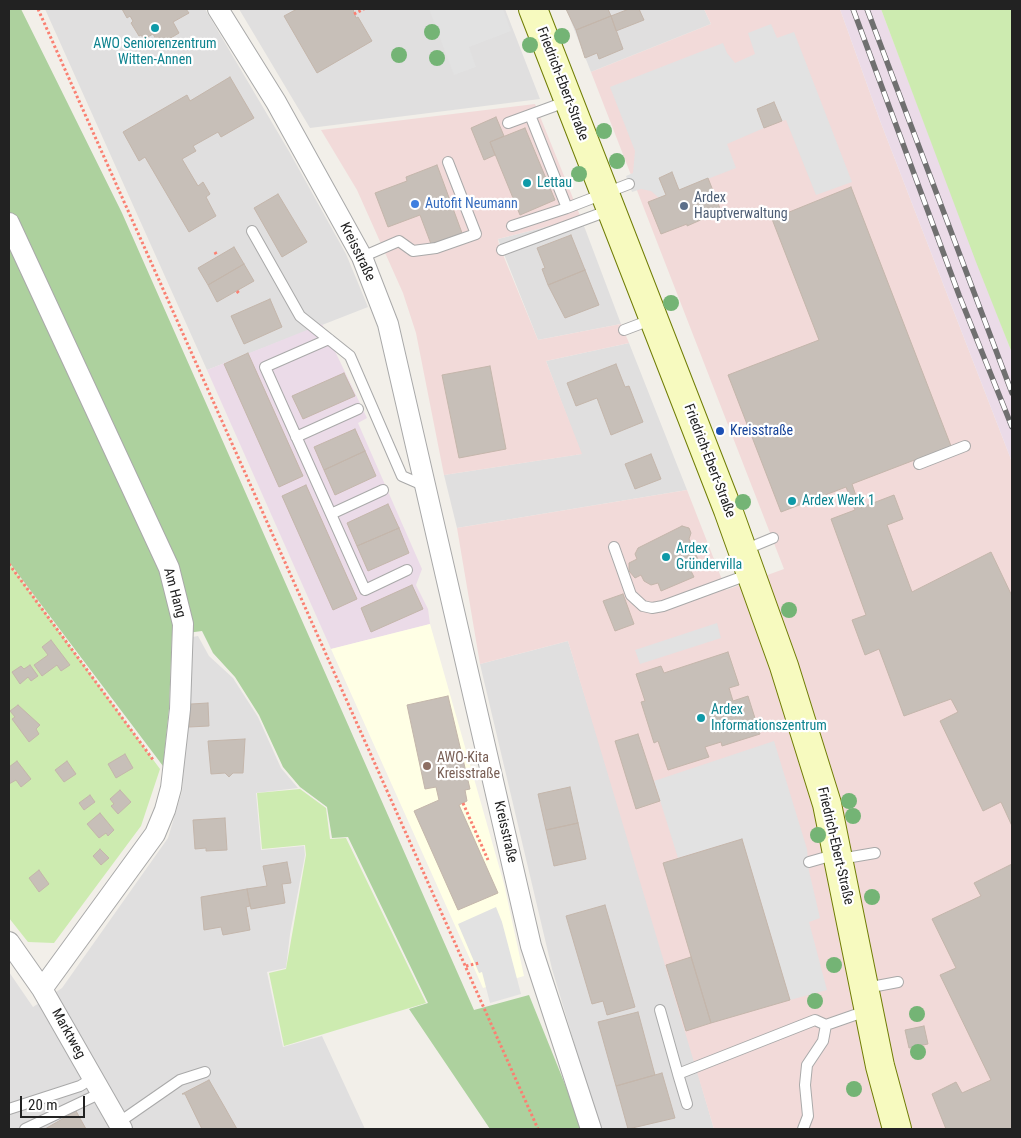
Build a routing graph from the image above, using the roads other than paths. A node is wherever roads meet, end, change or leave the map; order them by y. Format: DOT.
graph roads {
  1 [pos="218,9"];
  2 [pos="533,9"];
  3 [pos="568,100"];
  4 [pos="530,115"];
  5 [pos="508,124"];
  6 [pos="448,162"];
  7 [pos="629,184"];
  8 [pos="608,202"];
  9 [pos="566,208"];
  10 [pos="9,223"];
  11 [pos="512,226"];
  12 [pos="252,231"];
  13 [pos="502,250"];
  14 [pos="362,257"];
  15 [pos="654,319"];
  16 [pos="624,330"];
  17 [pos="329,339"];
  18 [pos="358,409"];
  19 [pos="296,437"];
  20 [pos="965,446"];
  21 [pos="919,464"];
  22 [pos="424,486"];
  23 [pos="383,490"];
  24 [pos="331,514"];
  25 [pos="773,538"];
  26 [pos="614,547"];
  27 [pos="747,562"];
  28 [pos="406,570"];
  29 [pos="875,853"];
  30 [pos="838,857"];
  31 [pos="809,862"];
  32 [pos="9,942"];
  33 [pos="898,982"];
  34 [pos="42,989"];
  35 [pos="867,999"];
  36 [pos="660,1010"];
  37 [pos="826,1025"];
  38 [pos="205,1072"];
  39 [pos="678,1074"];
  40 [pos="97,1085"];
  41 [pos="687,1104"];
  42 [pos="9,1109"];
  43 [pos="120,1126"];
  44 [pos="25,1129"];
  45 [pos="590,1129"];
  46 [pos="803,1129"];
  47 [pos="897,1129"];
  1 -- 14 [label="street, Kreisstraße"];
  2 -- 3 [label="street, Friedrich-Ebert-Straße"];
  3 -- 4 [label="lane"];
  3 -- 8 [label="street, Friedrich-Ebert-Straße"];
  4 -- 5 [label="lane"];
  4 -- 9 [label="lane"];
  6 -- 14 [label="lane"];
  7 -- 8 [label="lane"];
  8 -- 9 [label="lane"];
  8 -- 13 [label="lane"];
  8 -- 15 [label="street, Friedrich-Ebert-Straße"];
  9 -- 11 [label="lane"];
  10 -- 34 [label="street, Am Hang"];
  12 -- 17 [label="lane"];
  14 -- 22 [label="street, Kreisstraße"];
  15 -- 16 [label="lane"];
  15 -- 27 [label="street, Friedrich-Ebert-Straße"];
  17 -- 19 [label="lane"];
  17 -- 22 [label="lane"];
  18 -- 19 [label="lane"];
  19 -- 24 [label="lane"];
  20 -- 21 [label="lane"];
  22 -- 45 [label="street, Kreisstraße"];
  23 -- 24 [label="lane"];
  24 -- 28 [label="lane"];
  25 -- 27 [label="lane"];
  26 -- 27 [label="lane"];
  27 -- 30 [label="street, Friedrich-Ebert-Straße"];
  29 -- 30 [label="lane"];
  30 -- 31 [label="lane"];
  30 -- 35 [label="street, Friedrich-Ebert-Straße"];
  32 -- 34 [label="street, Marktweg"];
  33 -- 35 [label="lane"];
  34 -- 40 [label="street, Marktweg"];
  35 -- 37 [label="lane"];
  35 -- 47 [label="street, Friedrich-Ebert-Straße"];
  36 -- 39 [label="lane"];
  37 -- 39 [label="lane"];
  37 -- 46 [label="lane"];
  38 -- 43 [label="lane"];
  39 -- 41 [label="lane"];
  40 -- 42 [label="lane"];
  40 -- 43 [label="street, Marktweg"];
  40 -- 44 [label="lane"];
}
